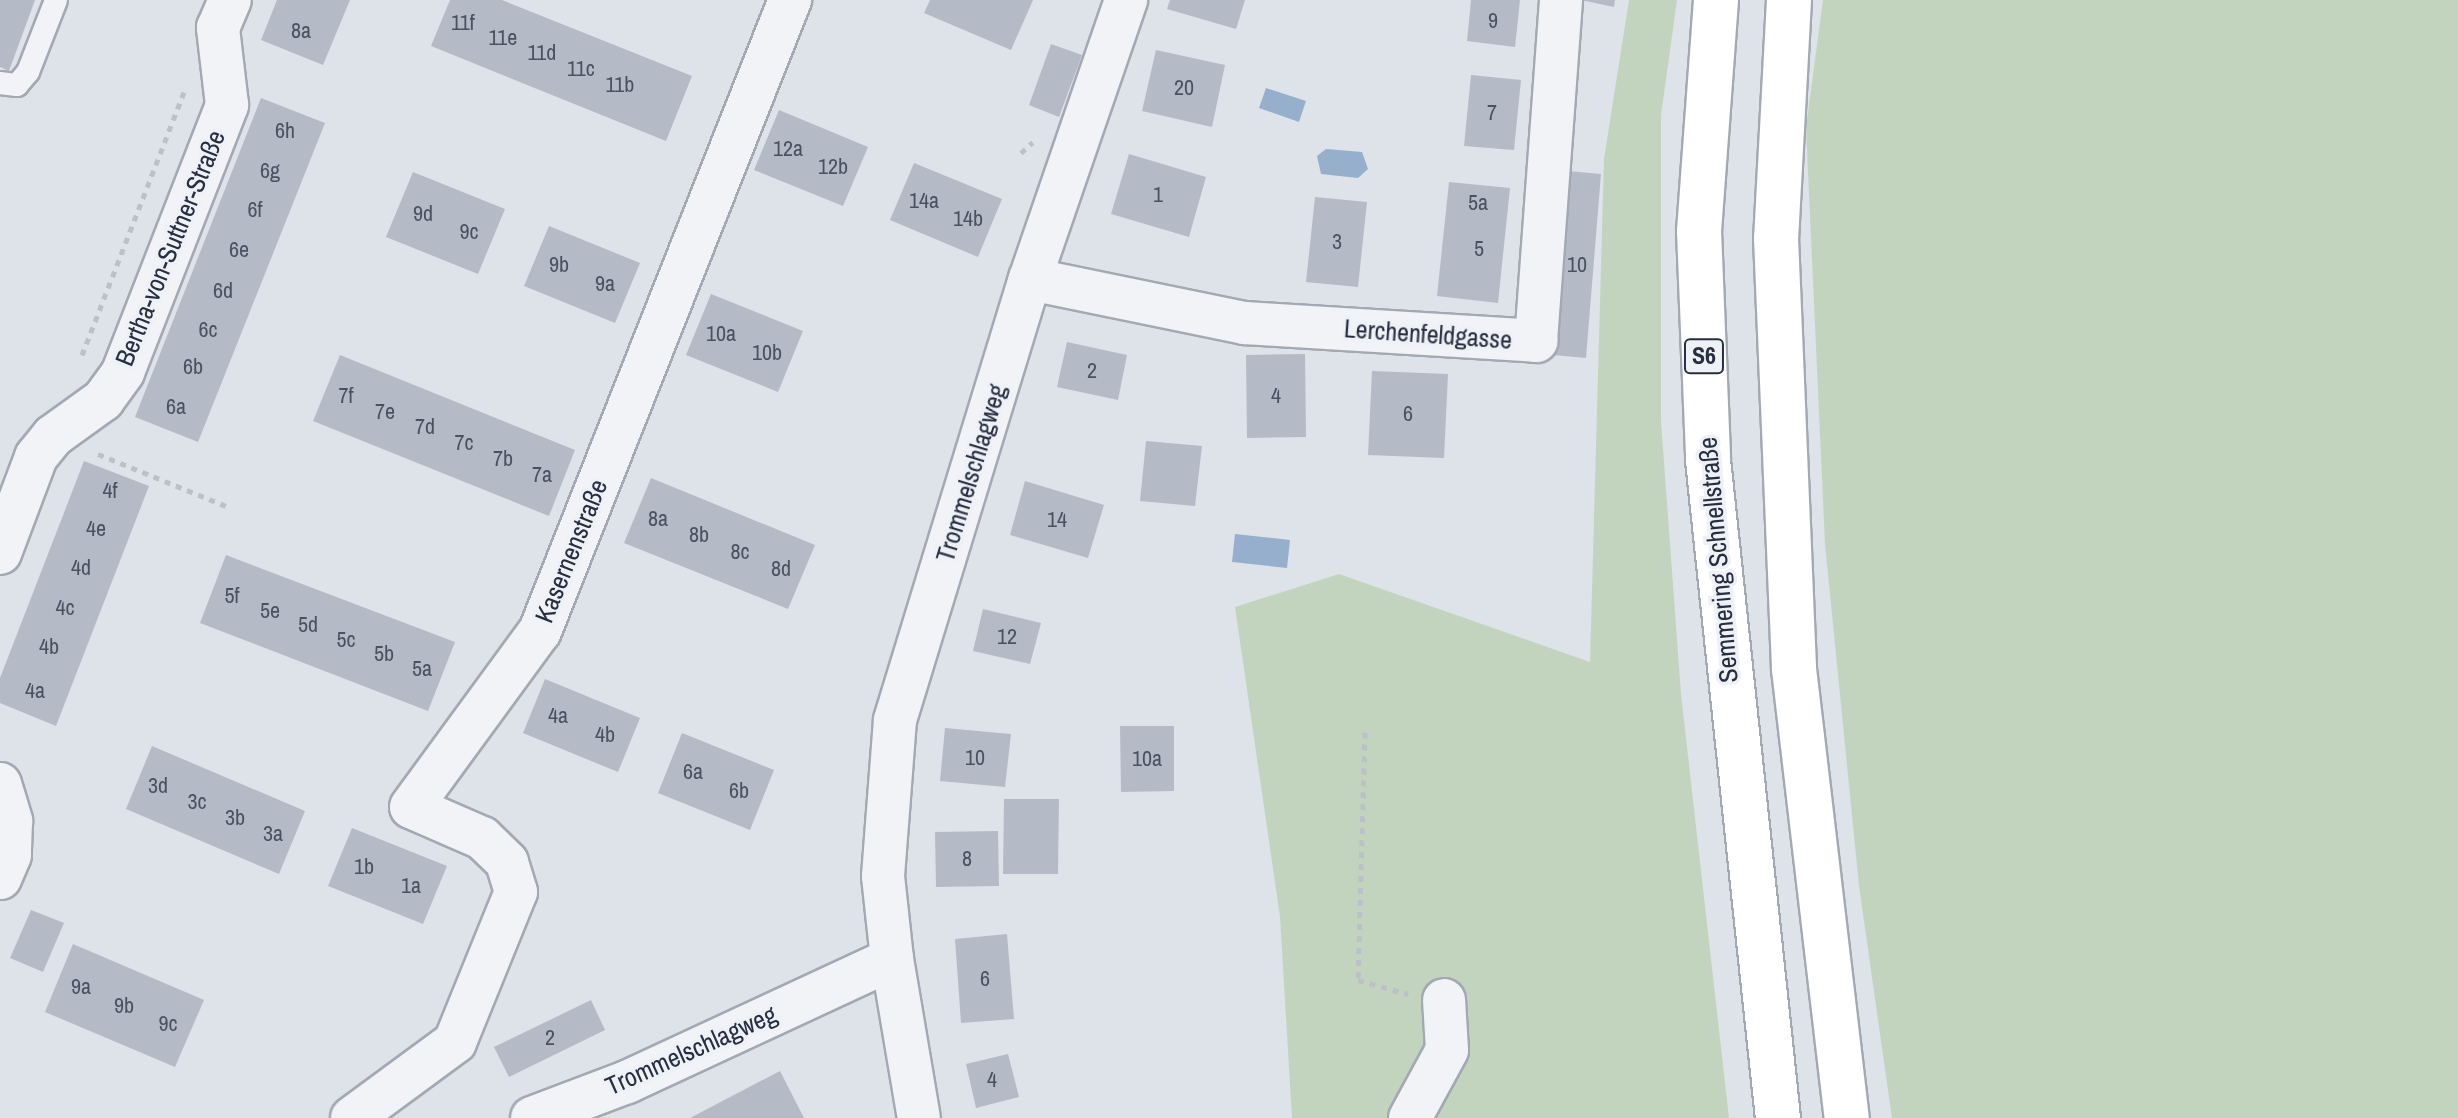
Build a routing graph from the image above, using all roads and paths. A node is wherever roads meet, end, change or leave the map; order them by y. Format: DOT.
graph roads {
  1 [pos="56,0"];
  2 [pos="230,0"];
  3 [pos="790,0"];
  4 [pos="1126,0"];
  5 [pos="1561,0"];
  6 [pos="1716,0"];
  7 [pos="1789,0"];
  8 [pos="0,83"];
  9 [pos="1030,279"];
  10 [pos="53,436"];
  11 [pos="226,506"];
  12 [pos="0,553"];
  13 [pos="1365,732"];
  14 [pos="0,784"];
  15 [pos="0,878"];
  16 [pos="892,959"];
  17 [pos="1444,1000"];
  18 [pos="352,1118"];
  19 [pos="532,1118"];
  20 [pos="919,1118"];
  21 [pos="1410,1118"];
  22 [pos="1778,1118"];
  23 [pos="1847,1118"];
  1 -- 8 [label="lane"];
  2 -- 10 [label="street, Bertha-von-Suttner-Straße"];
  3 -- 18 [label="street, Kasernenstraße"];
  4 -- 9 [label="street, Trommelschlagweg"];
  5 -- 9 [label="street, Lerchenfeldgasse"];
  6 -- 22 [label="highway, Semmering Schnellstraße / S6"];
  7 -- 23 [label="highway"];
  9 -- 16 [label="street, Trommelschlagweg"];
  10 -- 11 [label="path"];
  10 -- 12 [label="street, Bertha-von-Suttner-Straße"];
  13 -- 17 [label="path"];
  14 -- 15 [label="street"];
  16 -- 19 [label="street, Trommelschlagweg"];
  16 -- 20 [label="street, Trommelschlagweg"];
  17 -- 21 [label="street"];
}
